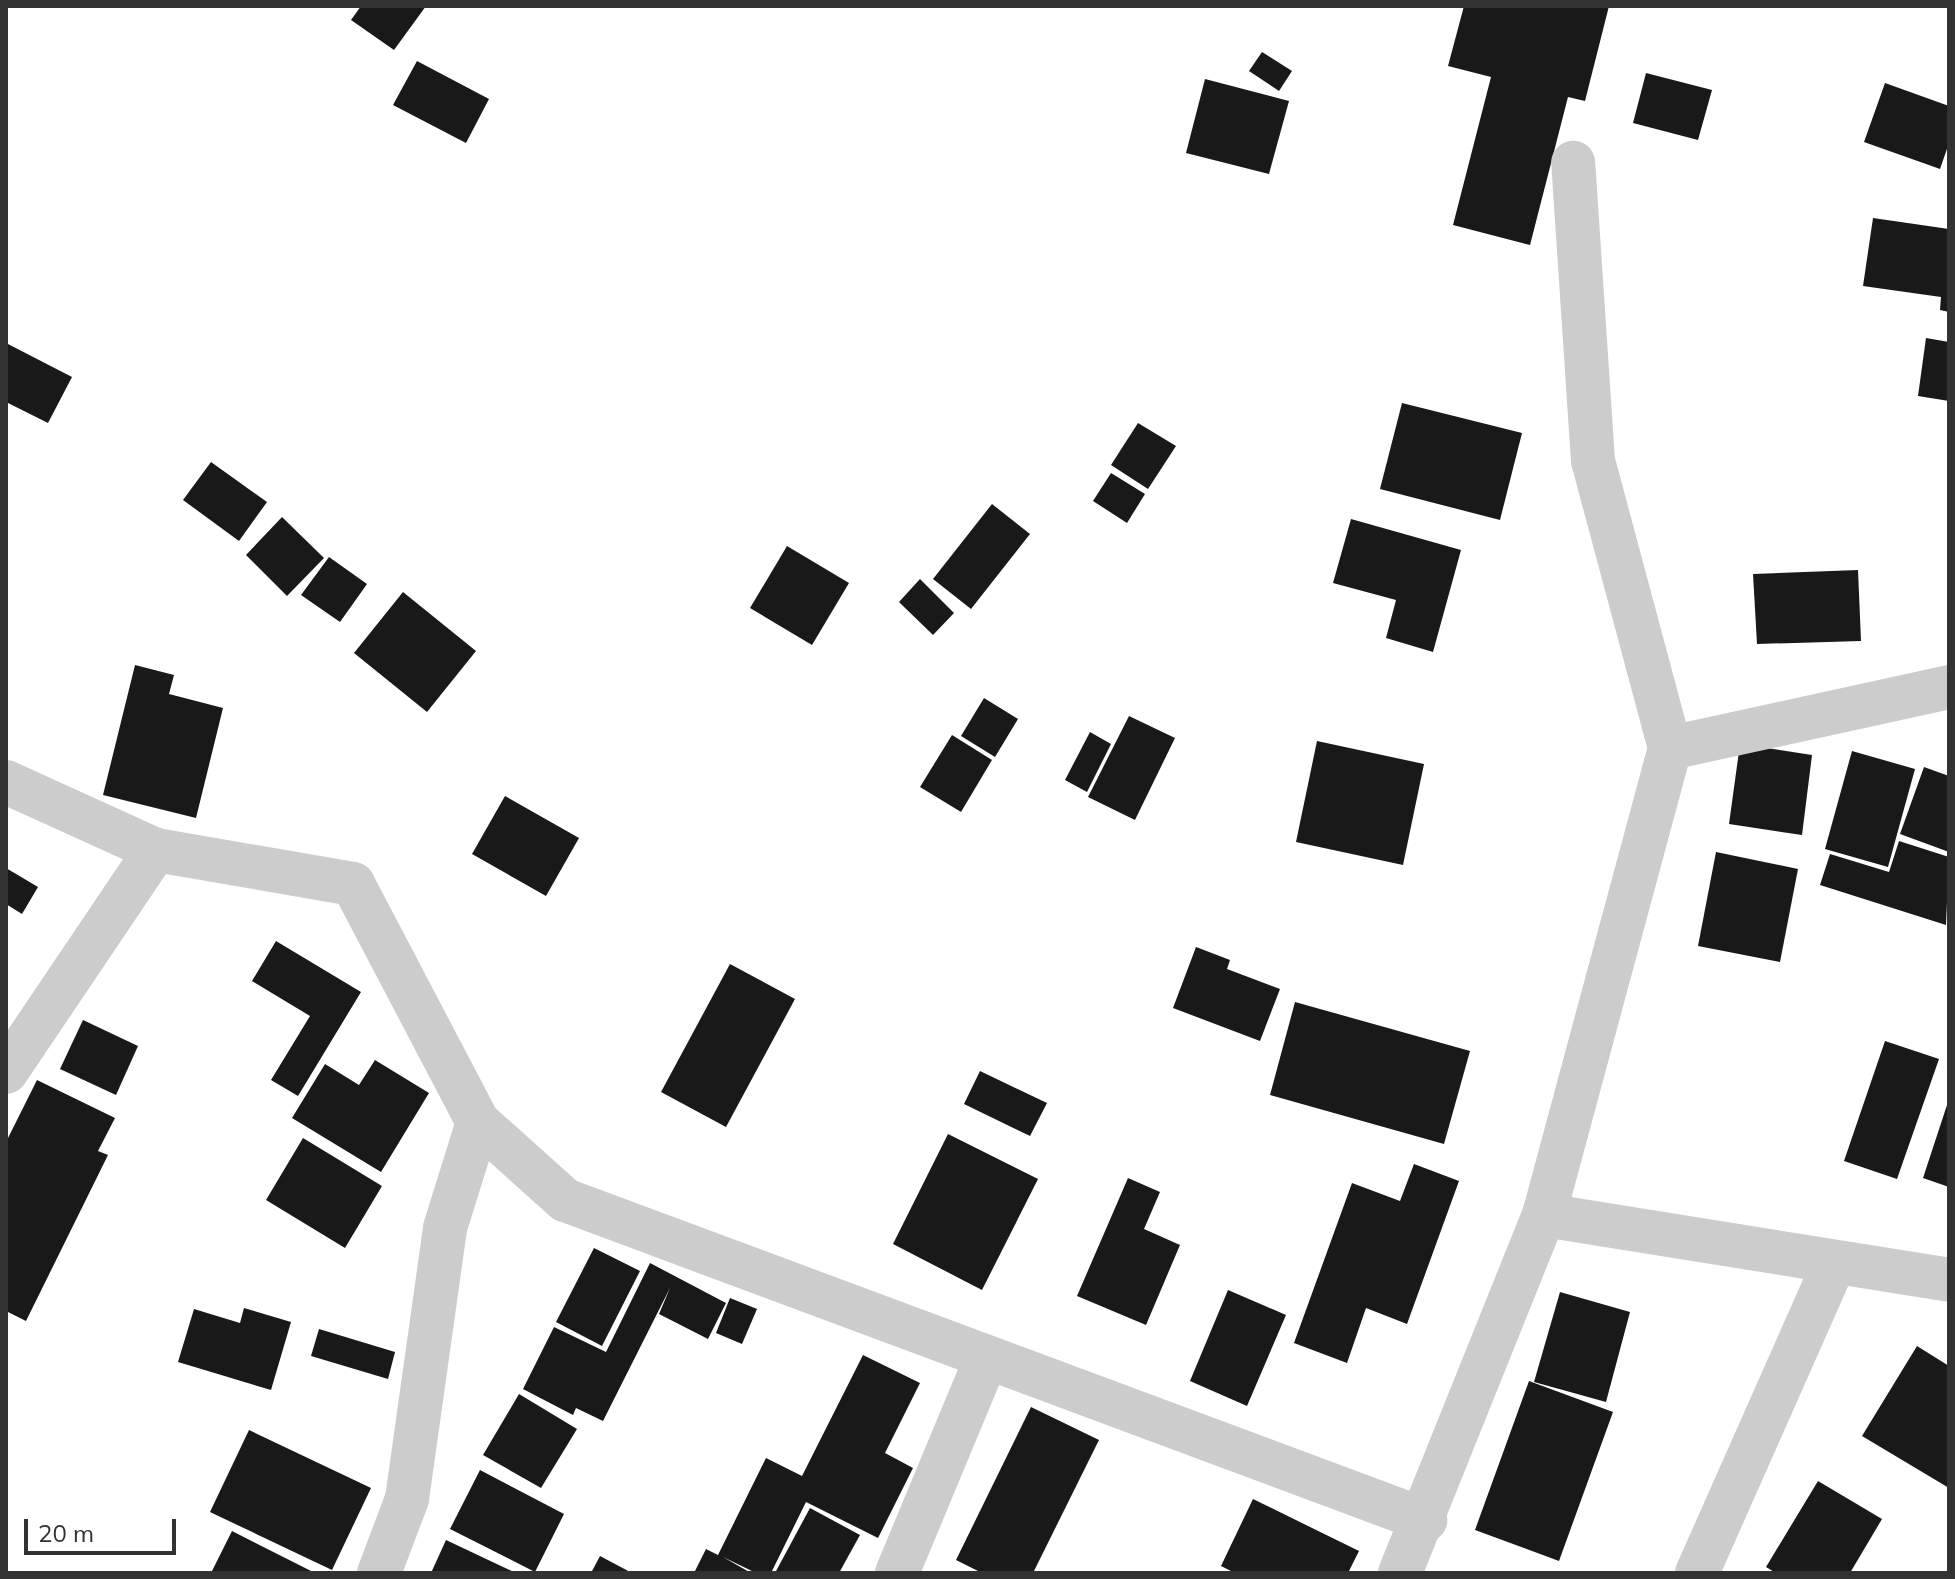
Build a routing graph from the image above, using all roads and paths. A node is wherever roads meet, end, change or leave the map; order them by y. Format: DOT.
graph roads {
  1 [pos="1573,163"];
  2 [pos="1949,687"];
  3 [pos="1670,748"];
  4 [pos="6,782"];
  5 [pos="156,850"];
  6 [pos="6,1072"];
  7 [pos="478,1122"];
  8 [pos="1544,1215"];
  9 [pos="1835,1262"];
  10 [pos="1949,1280"];
  11 [pos="986,1359"];
  12 [pos="1425,1520"];
  13 [pos="379,1573"];
  14 [pos="897,1573"];
  15 [pos="1400,1573"];
  16 [pos="1697,1573"];
  1 -- 3 [label="street"];
  2 -- 3 [label="street"];
  3 -- 8 [label="street"];
  4 -- 5 [label="street"];
  5 -- 6 [label="street"];
  5 -- 7 [label="street"];
  7 -- 11 [label="street"];
  7 -- 13 [label="street"];
  8 -- 9 [label="street"];
  8 -- 12 [label="street"];
  9 -- 10 [label="street"];
  9 -- 16 [label="street"];
  11 -- 12 [label="street"];
  11 -- 14 [label="street"];
  12 -- 15 [label="street"];
}
